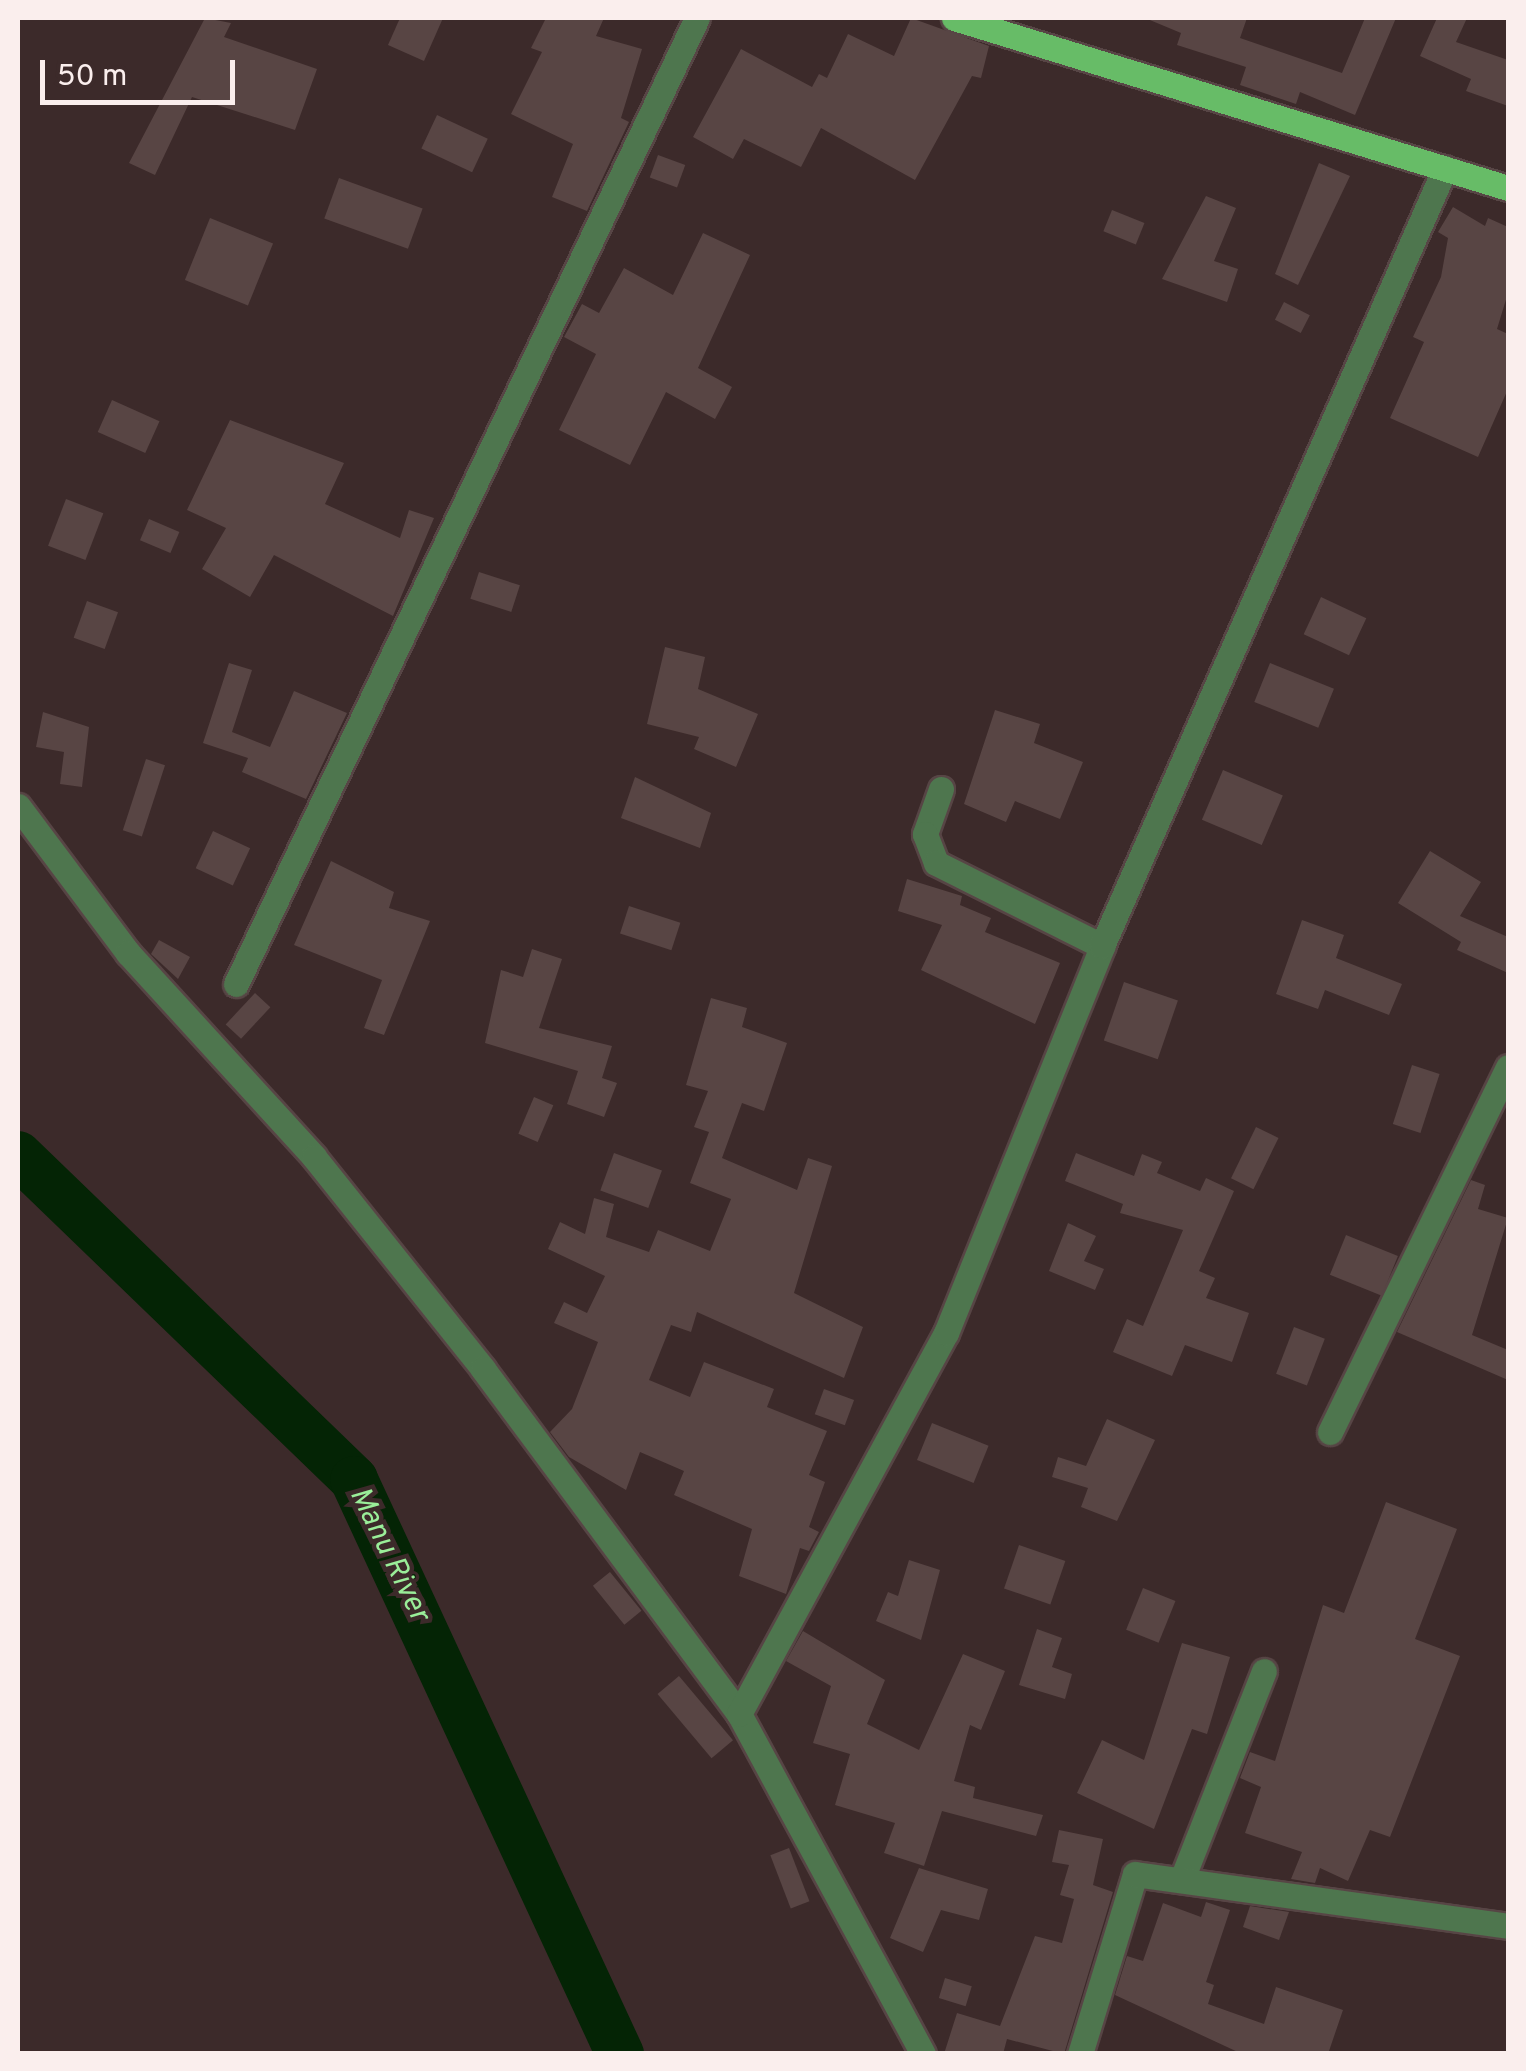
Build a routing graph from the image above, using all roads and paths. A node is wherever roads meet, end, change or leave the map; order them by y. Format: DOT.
graph roads {
  1 [pos="697,18"];
  2 [pos="954,18"];
  3 [pos="1445,168"];
  4 [pos="1508,188"];
  5 [pos="941,789"];
  6 [pos="18,806"];
  7 [pos="1102,946"];
  8 [pos="236,984"];
  9 [pos="1508,1067"];
  10 [pos="1330,1432"];
  11 [pos="1264,1670"];
  12 [pos="739,1714"];
  13 [pos="1184,1874"];
  14 [pos="1508,1926"];
  15 [pos="923,2054"];
  16 [pos="1080,2054"];
  1 -- 8 [label="street"];
  2 -- 3 [label="main road"];
  3 -- 4 [label="main road"];
  3 -- 7 [label="street"];
  5 -- 7 [label="street"];
  6 -- 12 [label="street"];
  7 -- 12 [label="street"];
  9 -- 10 [label="street"];
  11 -- 13 [label="street"];
  12 -- 15 [label="street"];
  13 -- 14 [label="street"];
  13 -- 16 [label="street"];
}
